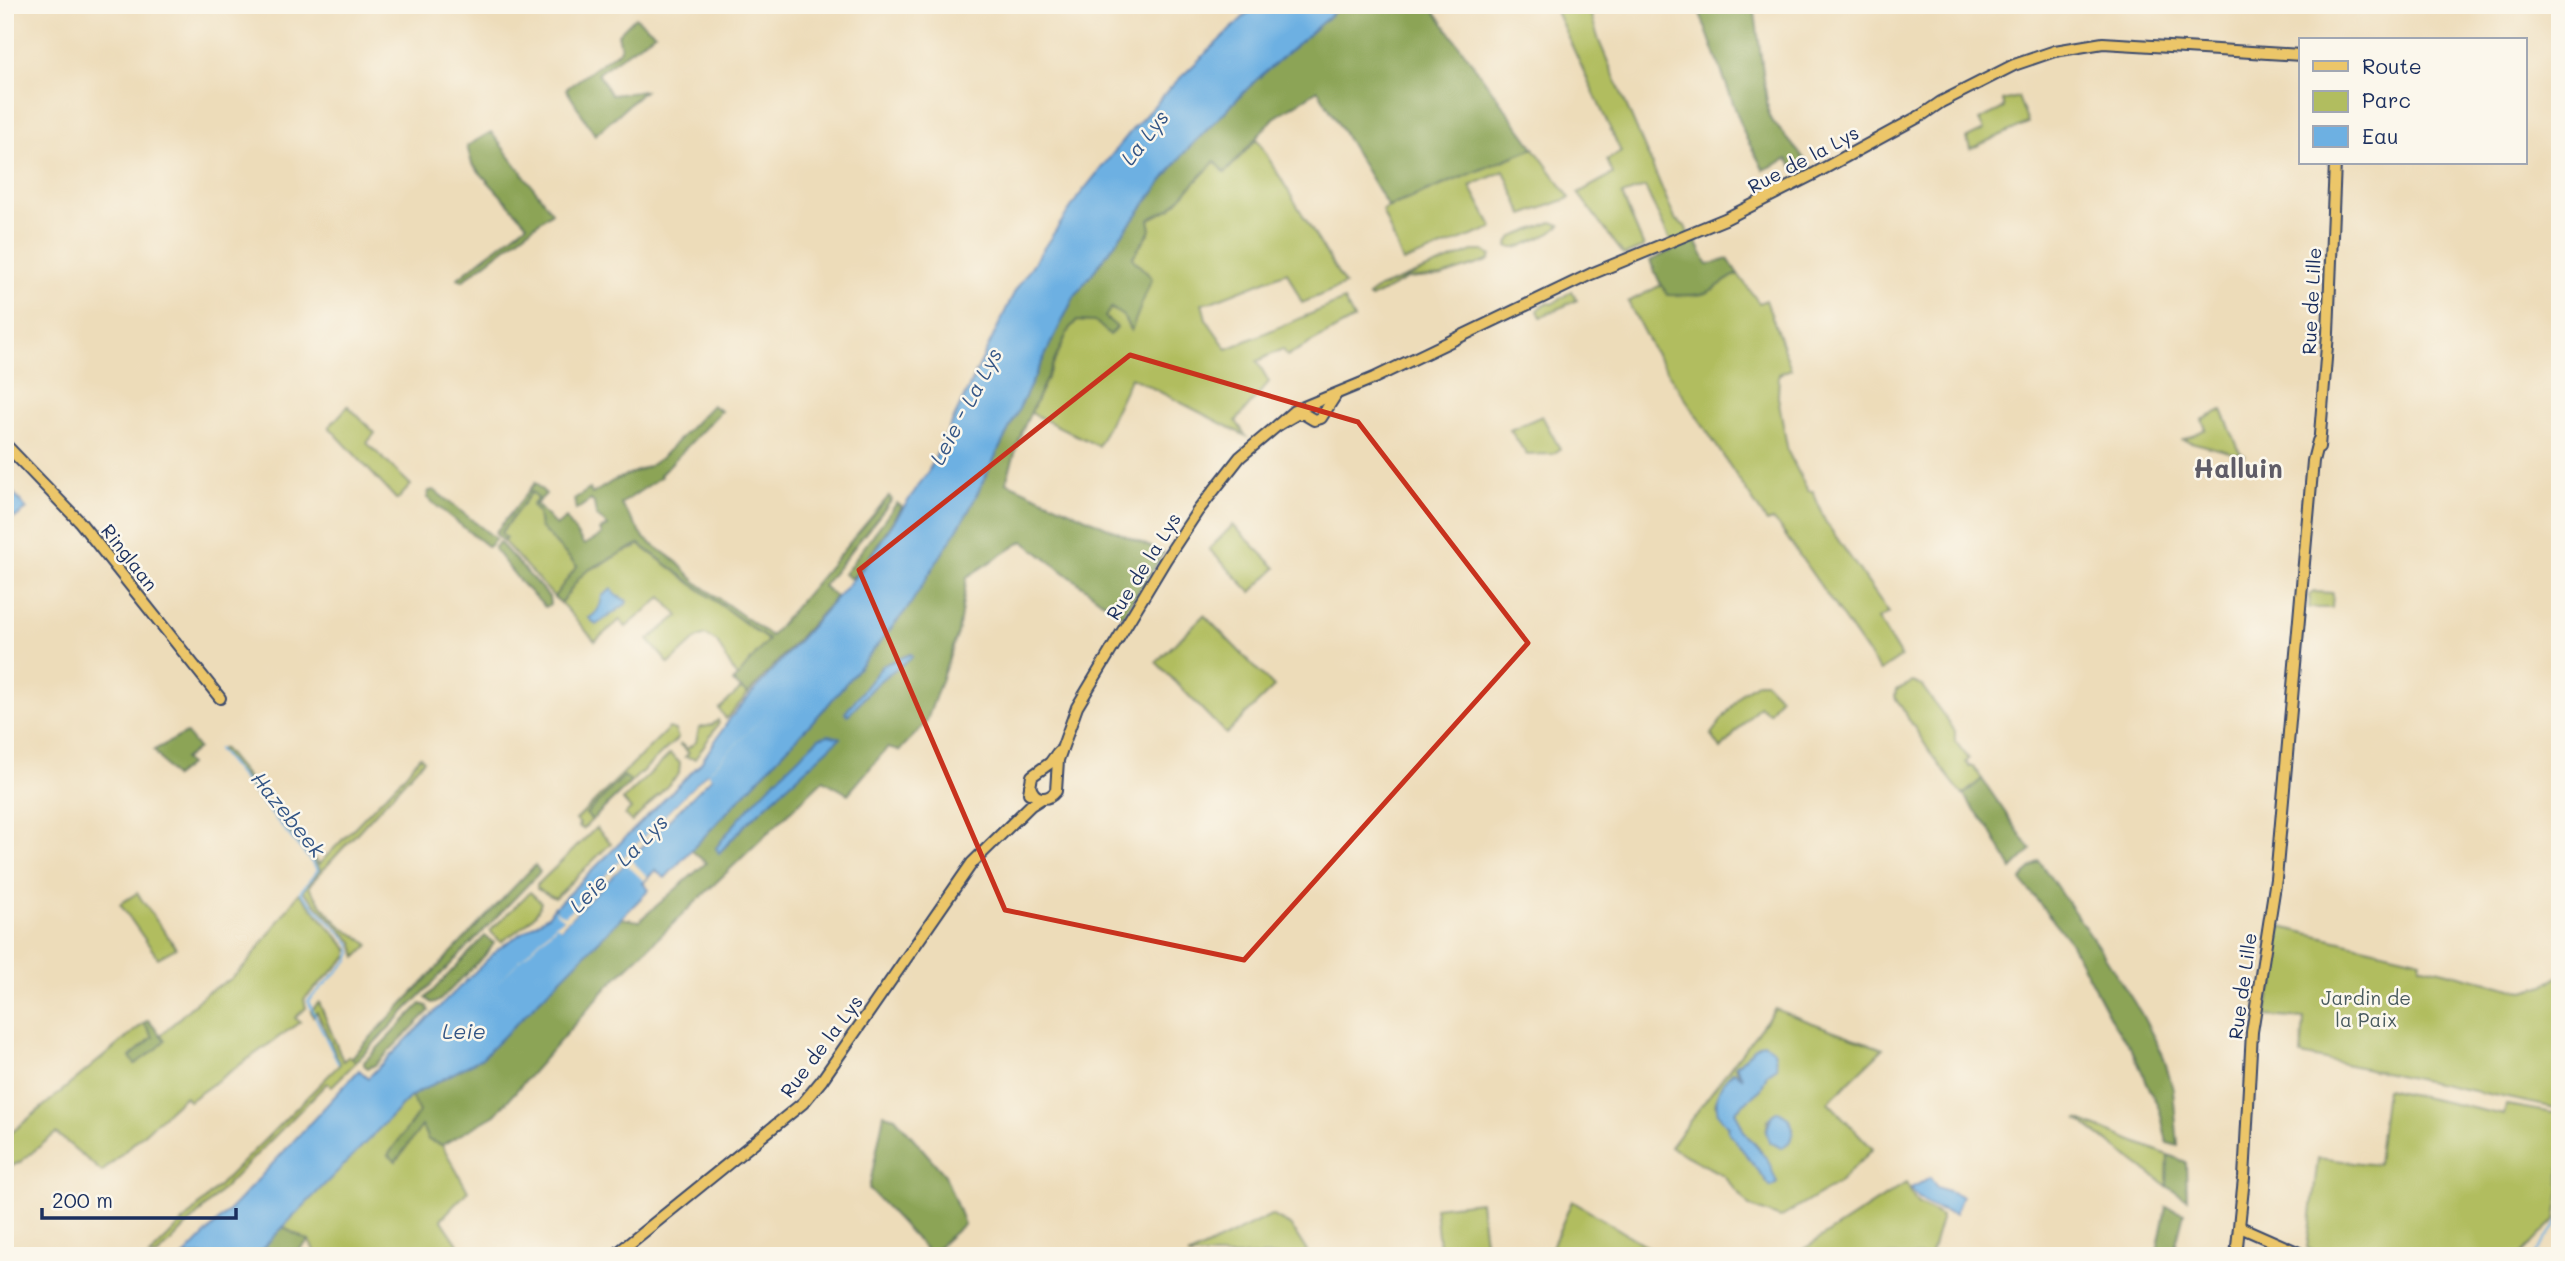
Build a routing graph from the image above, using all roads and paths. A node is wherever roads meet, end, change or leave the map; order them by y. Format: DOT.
graph roads {
  1 [pos="2299,55"];
  2 [pos="2335,164"];
  3 [pos="1338,394"];
  4 [pos="1314,403"];
  5 [pos="1325,412"];
  6 [pos="1310,417"];
  7 [pos="1279,425"];
  8 [pos="5,444"];
  9 [pos="220,698"];
  10 [pos="1064,744"];
  11 [pos="1038,771"];
  12 [pos="1057,780"];
  13 [pos="1030,786"];
  14 [pos="1042,799"];
  15 [pos="1016,820"];
  16 [pos="2243,1228"];
  17 [pos="614,1256"];
  18 [pos="2239,1256"];
  19 [pos="2306,1256"];
  1 -- 3 [label="main road, Rue de la Lys"];
  2 -- 16 [label="main road, Rue de Lille"];
  3 -- 4 [label="main road, Rue de la Lys"];
  3 -- 5 [label="main road, Rue de la Lys"];
  4 -- 5 [label="main road"];
  4 -- 6 [label="main road"];
  4 -- 7 [label="main road, Rue de la Lys"];
  5 -- 6 [label="main road"];
  6 -- 7 [label="main road, Rue de la Lys"];
  7 -- 10 [label="main road, Rue de la Lys"];
  8 -- 9 [label="main road, Ringlaan"];
  10 -- 11 [label="main road, Rue de la Lys"];
  10 -- 12 [label="main road, Rue de la Lys"];
  11 -- 12 [label="main road"];
  11 -- 13 [label="main road"];
  12 -- 14 [label="main road"];
  13 -- 14 [label="main road"];
  13 -- 15 [label="main road, Rue de la Lys"];
  14 -- 15 [label="main road, Rue de la Lys"];
  15 -- 17 [label="main road, Rue de la Lys"];
  16 -- 18 [label="main road, Rue de Lille"];
  16 -- 19 [label="main road"];
}
